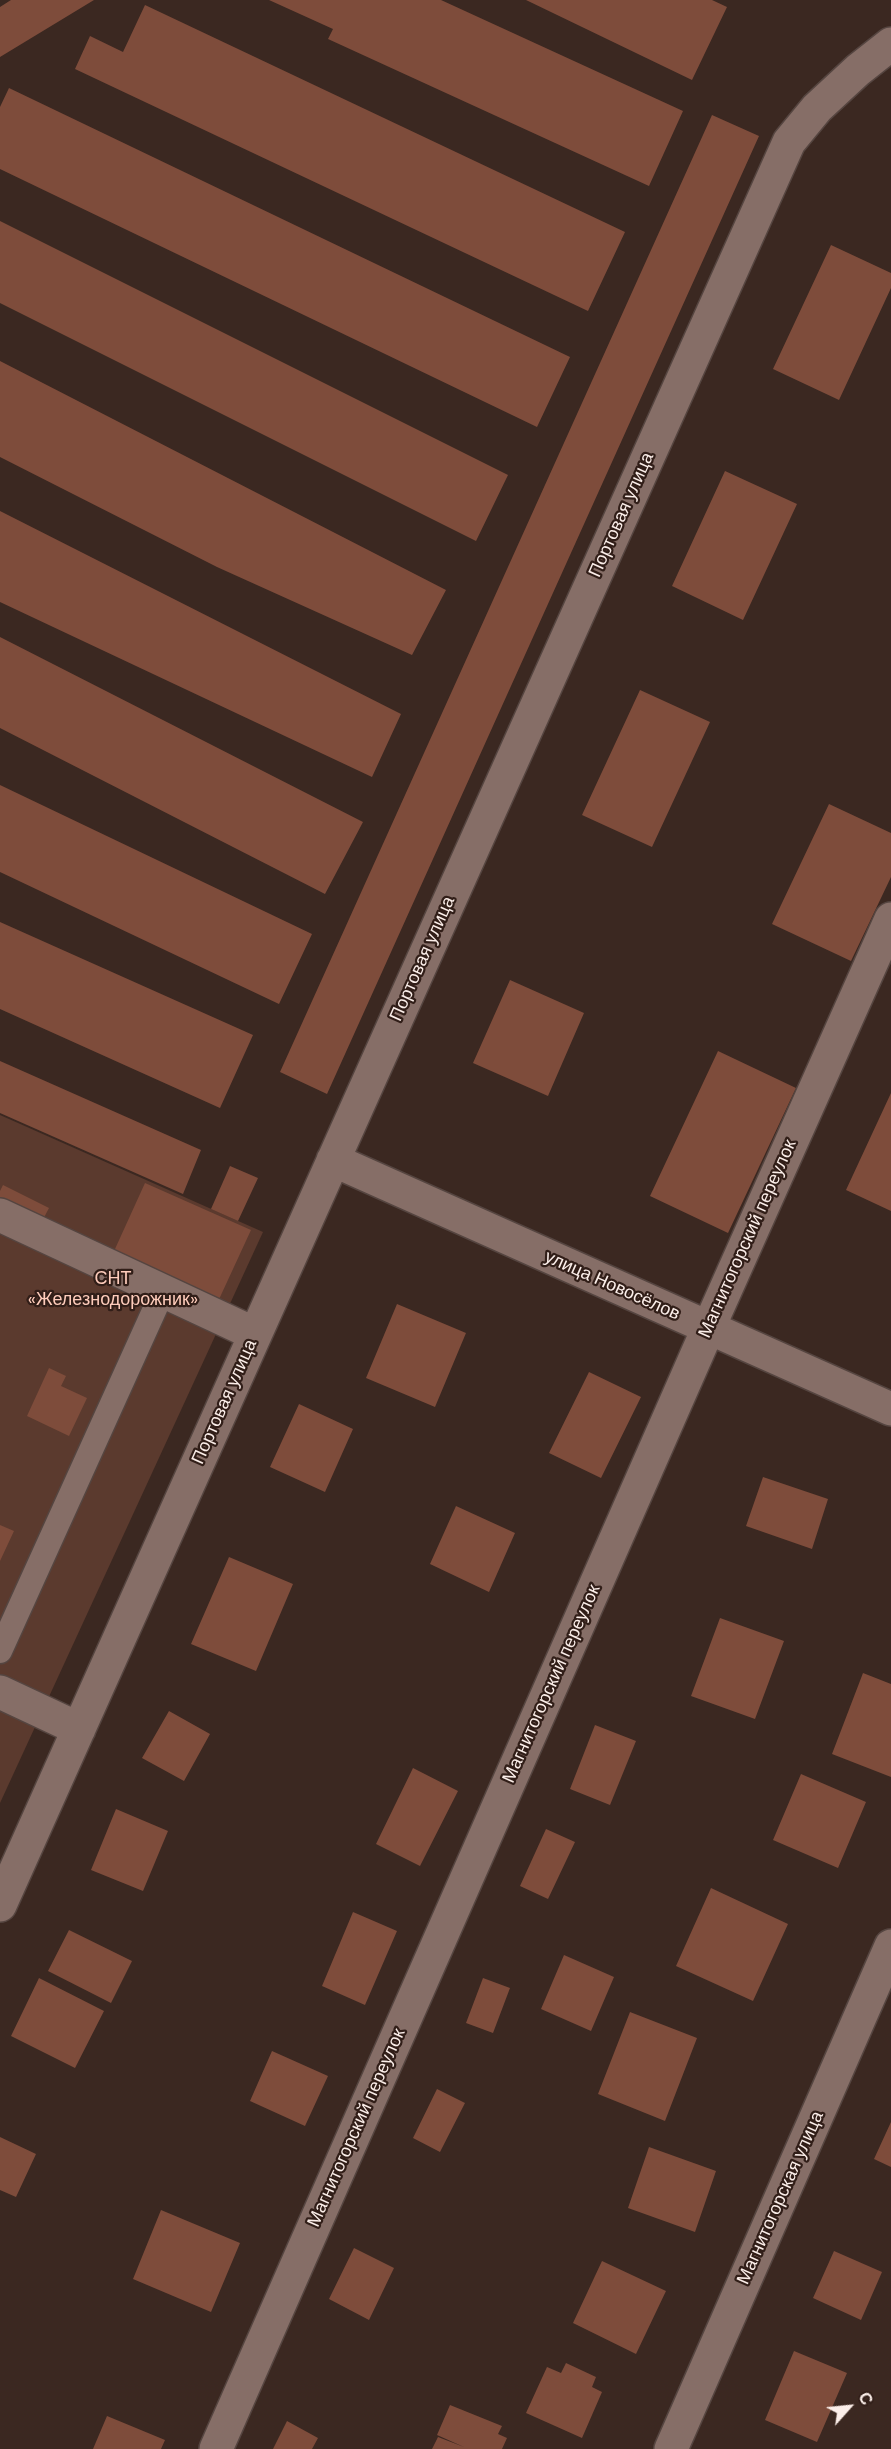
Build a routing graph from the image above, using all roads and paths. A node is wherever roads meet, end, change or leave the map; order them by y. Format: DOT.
graph roads {
  1 [pos="891,44"];
  2 [pos="891,919"];
  3 [pos="333,1160"];
  4 [pos="0,1215"];
  5 [pos="163,1291"];
  6 [pos="708,1329"];
  7 [pos="255,1334"];
  8 [pos="891,1409"];
  9 [pos="0,1651"];
  10 [pos="0,1692"];
  11 [pos="79,1729"];
  12 [pos="0,1905"];
  13 [pos="891,1946"];
  14 [pos="216,2449"];
  15 [pos="671,2449"];
  1 -- 3 [label="street, Портовая улица"];
  2 -- 6 [label="street, Магнитогорский переулок"];
  3 -- 6 [label="street, улица Новосёлов"];
  3 -- 7 [label="street, Портовая улица"];
  4 -- 5 [label="street"];
  5 -- 7 [label="street"];
  5 -- 9 [label="lane"];
  6 -- 8 [label="street, улица Новосёлов"];
  6 -- 14 [label="street, Магнитогорский переулок"];
  7 -- 11 [label="street, Портовая улица"];
  10 -- 11 [label="street"];
  11 -- 12 [label="street, Портовая улица"];
  13 -- 15 [label="street, Магнитогорская улица"];
}
